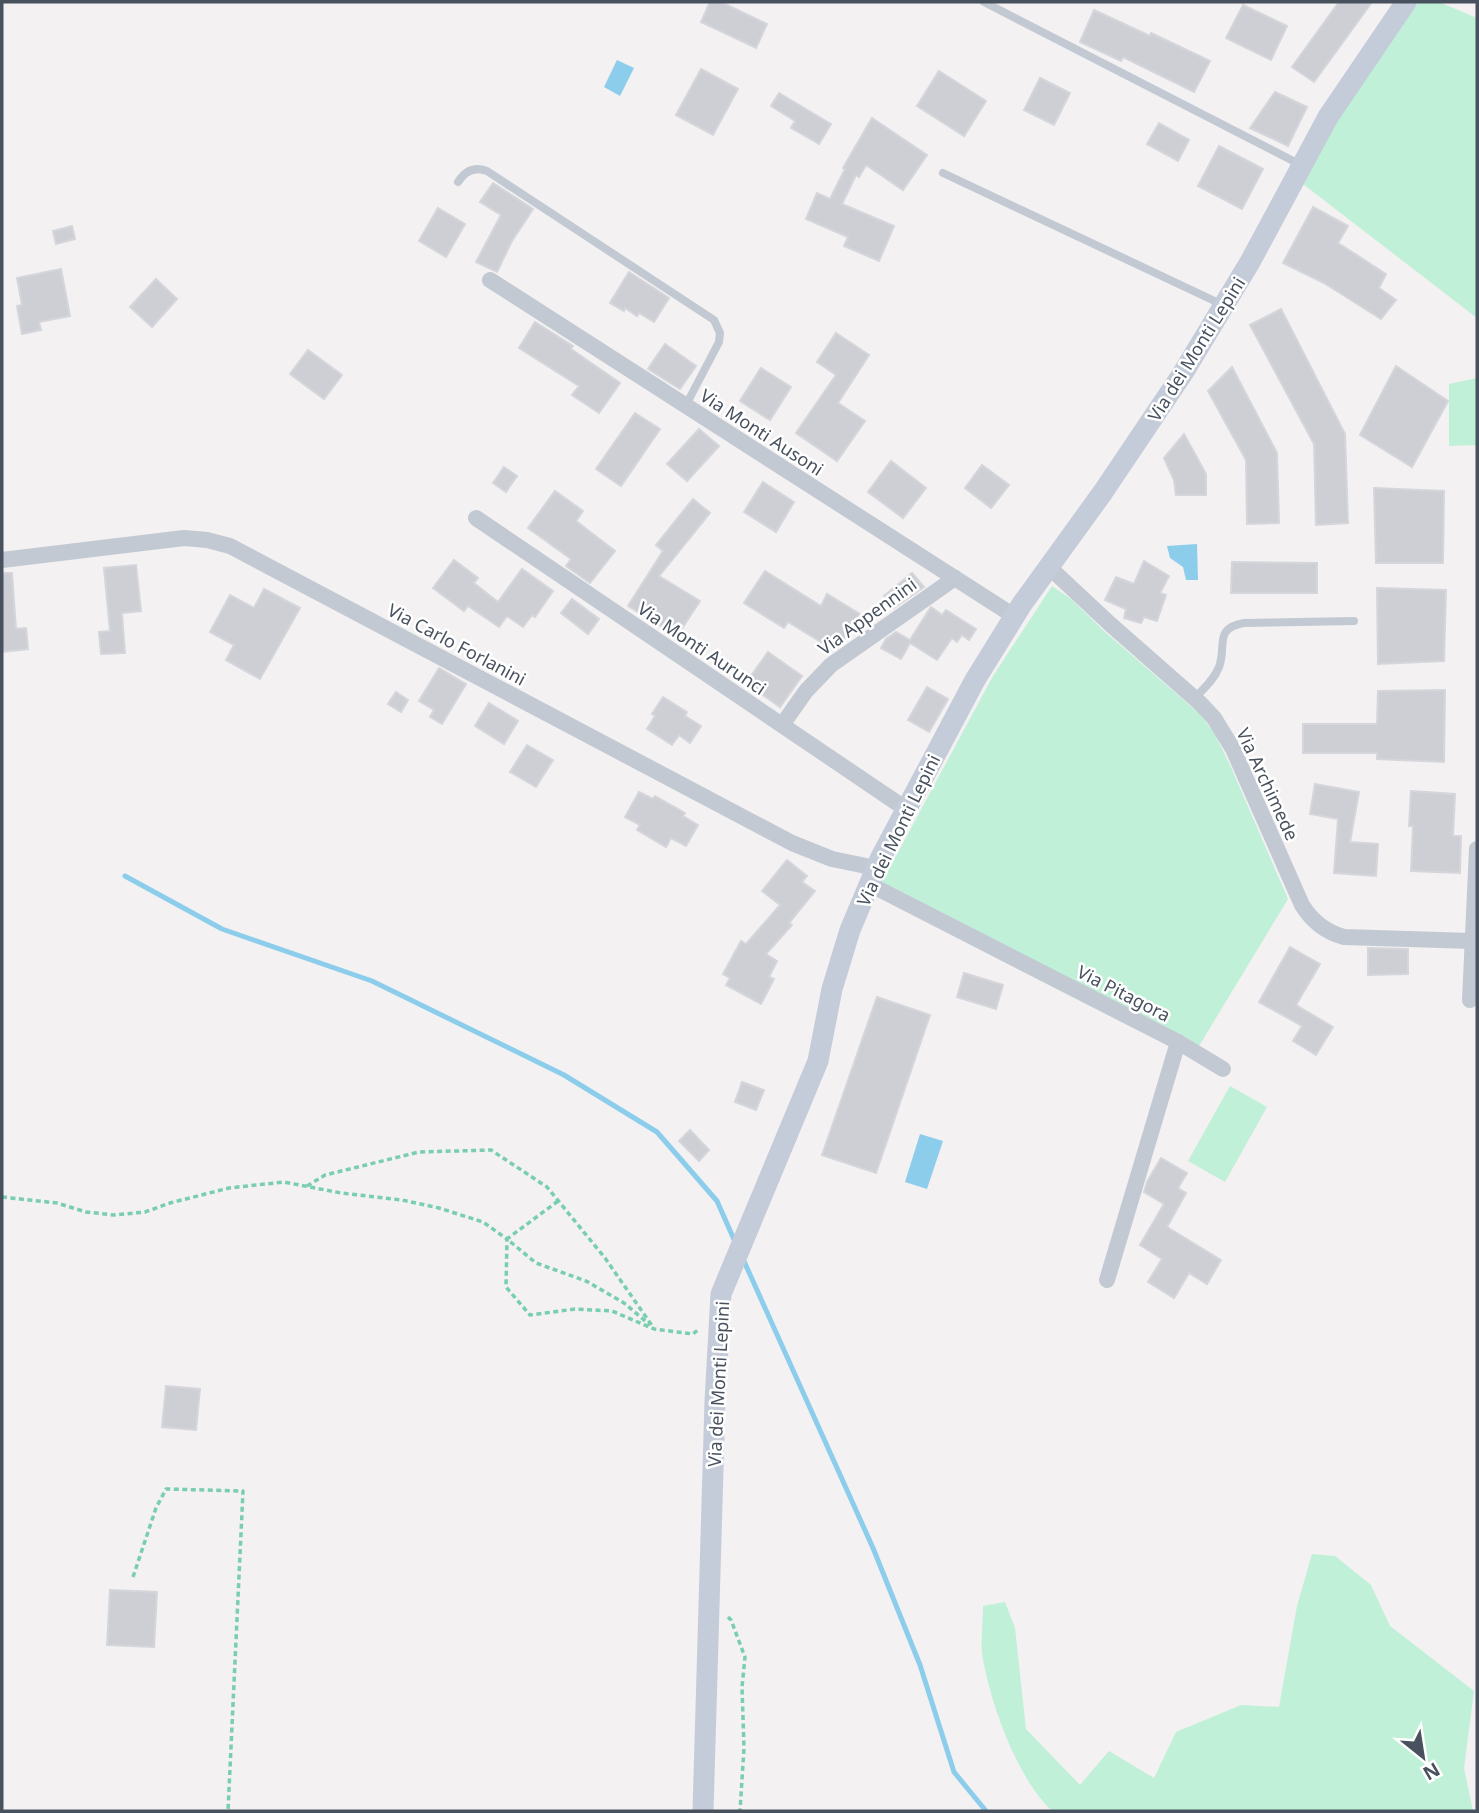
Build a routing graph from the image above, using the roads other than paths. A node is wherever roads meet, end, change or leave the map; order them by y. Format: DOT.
graph roads {
  1 [pos="984,2"];
  2 [pos="1406,2"];
  3 [pos="1301,165"];
  4 [pos="943,173"];
  5 [pos="458,182"];
  6 [pos="490,279"];
  7 [pos="1224,306"];
  8 [pos="686,405"];
  9 [pos="477,517"];
  10 [pos="2,561"];
  11 [pos="1049,566"];
  12 [pos="955,578"];
  13 [pos="1014,616"];
  14 [pos="1354,621"];
  15 [pos="1195,698"];
  16 [pos="782,725"];
  17 [pos="906,809"];
  18 [pos="1477,849"];
  19 [pos="872,876"];
  20 [pos="1472,942"];
  21 [pos="1470,1000"];
  22 [pos="1178,1042"];
  23 [pos="1223,1069"];
  24 [pos="1107,1280"];
  25 [pos="704,1811"];
  1 -- 3 [label="lane"];
  2 -- 3 [label="street, Via dei Monti Lepini"];
  3 -- 7 [label="street, Via dei Monti Lepini"];
  4 -- 7 [label="lane"];
  5 -- 8 [label="lane"];
  6 -- 8 [label="street, Via Monti Ausoni"];
  7 -- 11 [label="street, Via dei Monti Lepini"];
  8 -- 12 [label="street, Via Monti Ausoni"];
  9 -- 16 [label="street, Via Monti Aurunci"];
  10 -- 19 [label="street, Via Carlo Forlanini"];
  11 -- 13 [label="street, Via dei Monti Lepini"];
  11 -- 15 [label="street, Via Archimede"];
  12 -- 13 [label="street, Via Monti Ausoni"];
  12 -- 16 [label="street, Via Appennini"];
  13 -- 17 [label="street, Via dei Monti Lepini"];
  14 -- 15 [label="lane"];
  15 -- 20 [label="street, Via Archimede"];
  16 -- 17 [label="street, Via Monti Aurunci"];
  17 -- 19 [label="street, Via dei Monti Lepini"];
  18 -- 20 [label="street"];
  19 -- 22 [label="street, Via Pitagora"];
  19 -- 25 [label="street, Via dei Monti Lepini"];
  20 -- 21 [label="street"];
  22 -- 23 [label="street"];
  22 -- 24 [label="street, Via Pitagora"];
}
